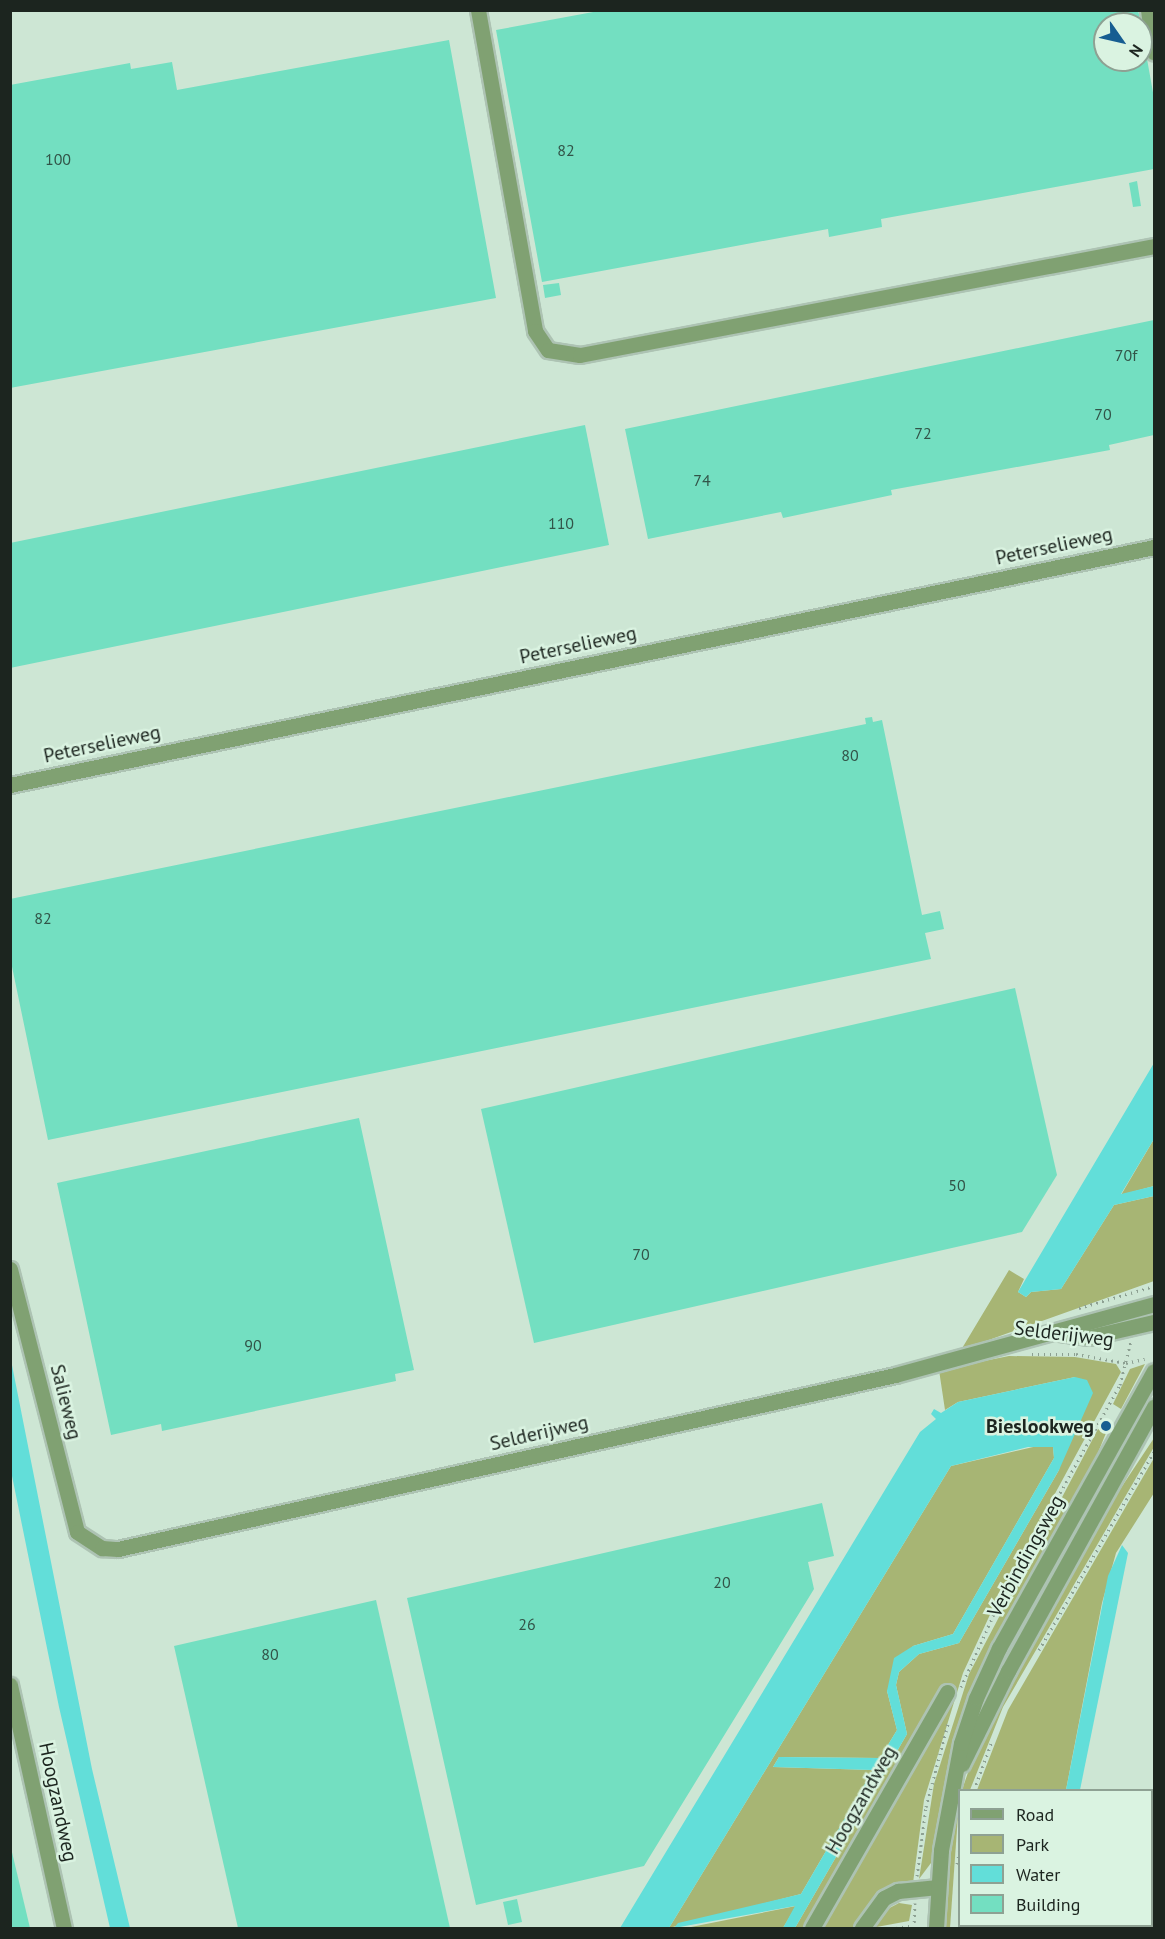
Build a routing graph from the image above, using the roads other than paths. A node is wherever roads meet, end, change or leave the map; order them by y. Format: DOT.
graph roads {
  1 [pos="478,10"];
  2 [pos="1148,10"];
  3 [pos="1155,53"];
  4 [pos="1155,246"];
  5 [pos="1155,547"];
  6 [pos="10,785"];
  7 [pos="10,1269"];
  8 [pos="1155,1304"];
  9 [pos="1152,1324"];
  10 [pos="1057,1333"];
  11 [pos="1155,1371"];
  12 [pos="1155,1407"];
  13 [pos="88,1542"];
  14 [pos="10,1685"];
  15 [pos="947,1692"];
  16 [pos="958,1772"];
  17 [pos="938,1887"];
  18 [pos="64,1929"];
  19 [pos="812,1929"];
  20 [pos="862,1929"];
  21 [pos="936,1929"];
  1 -- 4 [label="street"];
  2 -- 3 [label="street"];
  5 -- 6 [label="street, Peterselieweg"];
  7 -- 13 [label="street, Salieweg"];
  8 -- 10 [label="street, Selderijweg"];
  9 -- 10 [label="street, Selderijweg"];
  10 -- 13 [label="street, Selderijweg"];
  11 -- 16 [label="street, Verbindingsweg"];
  12 -- 16 [label="street, Verbindingsweg"];
  14 -- 18 [label="street, Hoogzandweg"];
  15 -- 19 [label="street, Hoogzandweg"];
  16 -- 17 [label="street, Verbindingsweg"];
  17 -- 20 [label="street"];
  17 -- 21 [label="street, Verbindingsweg"];
}
